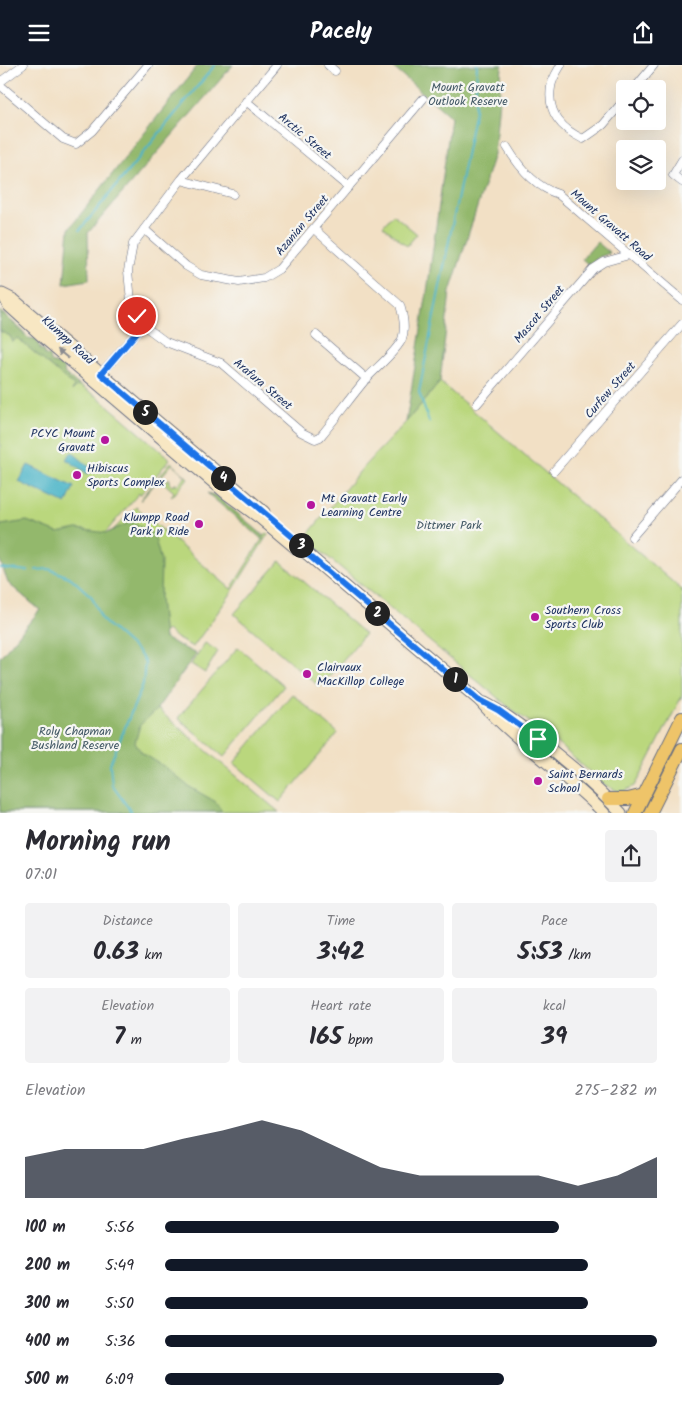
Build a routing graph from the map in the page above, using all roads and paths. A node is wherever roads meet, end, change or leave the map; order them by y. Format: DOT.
graph roads {
  1 [pos="22,65"];
  2 [pos="148,65"];
  3 [pos="277,65"];
  4 [pos="328,65"];
  5 [pos="560,65"];
  6 [pos="654,65"];
  7 [pos="335,71"];
  8 [pos="642,80"];
  9 [pos="0,84"];
  10 [pos="423,99"];
  11 [pos="246,101"];
  12 [pos="616,109"];
  13 [pos="507,147"];
  14 [pos="682,160"];
  15 [pos="181,181"];
  16 [pos="682,182"];
  17 [pos="349,187"];
  18 [pos="233,194"];
  19 [pos="144,229"];
  20 [pos="314,229"];
  21 [pos="629,255"];
  22 [pos="1,296"];
  23 [pos="682,300"];
  24 [pos="682,324"];
  25 [pos="143,325"];
  26 [pos="316,335"];
  27 [pos="98,378"];
  28 [pos="367,379"];
  29 [pos="477,404"];
  30 [pos="554,471"];
  31 [pos="682,479"];
  32 [pos="632,537"];
  33 [pos="479,700"];
  34 [pos="682,719"];
  35 [pos="682,749"];
  36 [pos="644,795"];
  37 [pos="608,799"];
  38 [pos="604,813"];
  39 [pos="621,813"];
  40 [pos="635,813"];
  41 [pos="650,813"];
  1 -- 9 [label="street"];
  2 -- 9 [label="street"];
  3 -- 11 [label="street, Arafura Street"];
  4 -- 7 [label="street"];
  5 -- 12 [label="street"];
  6 -- 8 [label="street"];
  10 -- 17 [label="street, Azanian Street"];
  11 -- 15 [label="street, Arafura Street"];
  11 -- 17 [label="street, Arctic Street"];
  13 -- 21 [label="street, Mount Gravatt Road"];
  14 -- 16 [label="street"];
  15 -- 18 [label="street"];
  15 -- 19 [label="street, Arafura Street"];
  17 -- 20 [label="street, Azanian Street"];
  19 -- 20 [label="street, Azanian Street"];
  19 -- 25 [label="street, Arafura Street"];
  20 -- 28 [label="street, Arafura Street"];
  21 -- 23 [label="street, Mount Gravatt Road"];
  21 -- 29 [label="street, Mascot Street"];
  22 -- 27 [label="main road, Klumpp Road"];
  24 -- 30 [label="street, Curfew Street"];
  25 -- 27 [label="street"];
  25 -- 28 [label="street, Arafura Street"];
  26 -- 28 [label="street"];
  27 -- 33 [label="main road, Klumpp Road"];
  31 -- 32 [label="street"];
  33 -- 37 [label="main road, Klumpp Road"];
  33 -- 38 [label="main road, Klumpp Road"];
  34 -- 36 [label="main road"];
  35 -- 41 [label="main road"];
  36 -- 37 [label="main road"];
  36 -- 40 [label="main road"];
  37 -- 39 [label="main road, Klumpp Road"];
}
